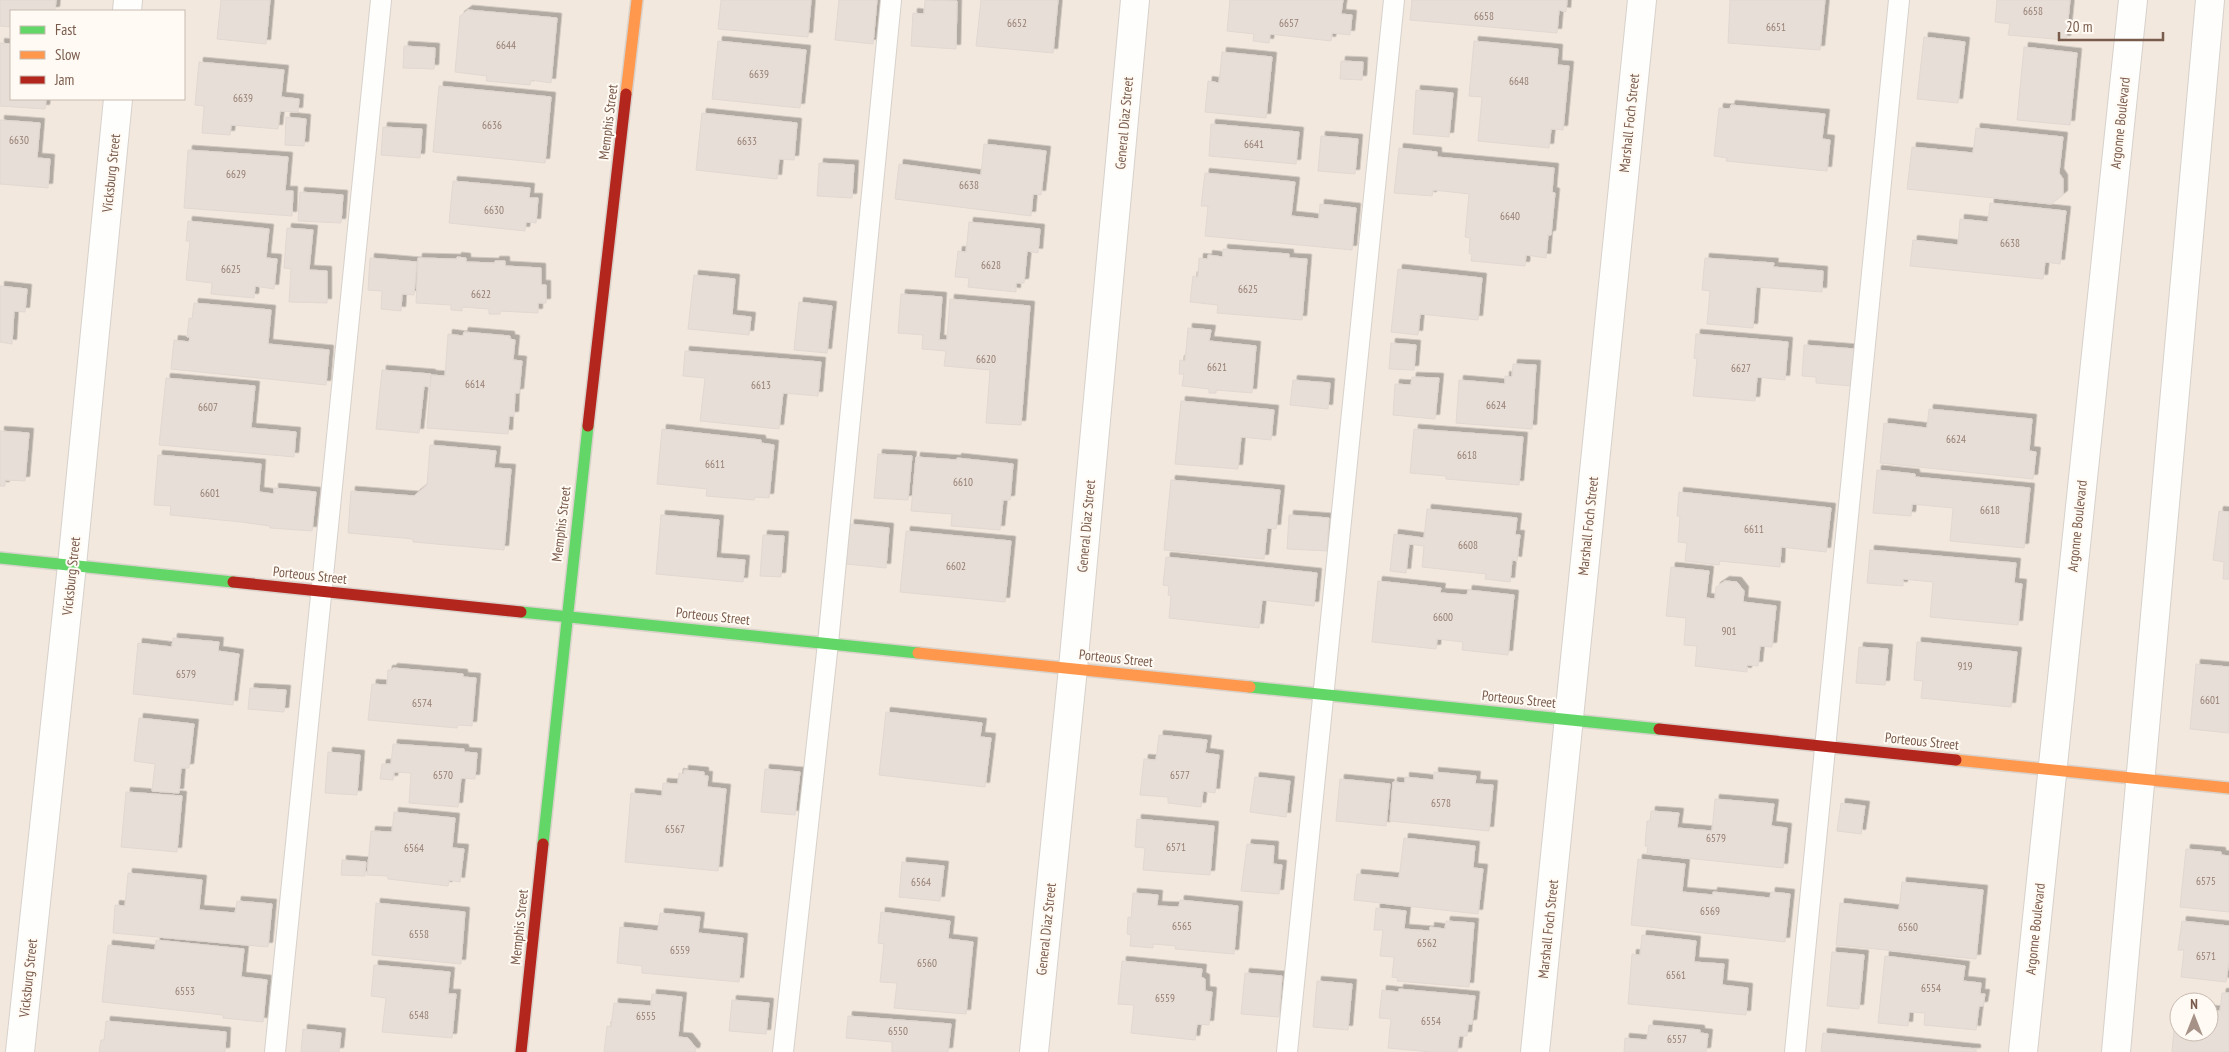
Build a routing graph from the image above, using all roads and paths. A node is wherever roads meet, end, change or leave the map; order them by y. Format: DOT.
graph roads {
  1 [pos="381,0"];
  2 [pos="637,0"];
  3 [pos="891,0"];
  4 [pos="1135,0"];
  5 [pos="1394,0"];
  6 [pos="1642,0"];
  7 [pos="1899,0"];
  8 [pos="2133,0"];
  9 [pos="2210,0"];
  10 [pos="118,100"];
  11 [pos="0,558"];
  12 [pos="72,565"];
  13 [pos="322,591"];
  14 [pos="566,616"];
  15 [pos="828,643"];
  16 [pos="1073,668"];
  17 [pos="1325,694"];
  18 [pos="1568,720"];
  19 [pos="1825,746"];
  20 [pos="2052,769"];
  21 [pos="2141,778"];
  22 [pos="2229,788"];
  23 [pos="20,1052"];
  24 [pos="275,1052"];
  25 [pos="521,1052"];
  26 [pos="783,1052"];
  27 [pos="1034,1052"];
  28 [pos="1287,1052"];
  29 [pos="1535,1052"];
  30 [pos="1795,1052"];
  31 [pos="2022,1052"];
  32 [pos="2116,1052"];
  1 -- 13 [label="lane"];
  2 -- 14 [label="street, Memphis Street"];
  3 -- 15 [label="lane"];
  4 -- 16 [label="street, General Diaz Street"];
  5 -- 17 [label="lane"];
  6 -- 18 [label="street, Marshall Foch Street"];
  7 -- 19 [label="lane"];
  8 -- 20 [label="street, Argonne Boulevard"];
  9 -- 21 [label="street"];
  10 -- 12 [label="street, Vicksburg Street"];
  11 -- 12 [label="street, Porteous Street"];
  12 -- 13 [label="street, Porteous Street"];
  12 -- 23 [label="street, Vicksburg Street"];
  13 -- 14 [label="street, Porteous Street"];
  13 -- 24 [label="lane"];
  14 -- 15 [label="street, Porteous Street"];
  14 -- 25 [label="street, Memphis Street"];
  15 -- 16 [label="street, Porteous Street"];
  15 -- 26 [label="lane"];
  16 -- 17 [label="street, Porteous Street"];
  16 -- 27 [label="street, General Diaz Street"];
  17 -- 18 [label="street, Porteous Street"];
  17 -- 28 [label="lane"];
  18 -- 19 [label="street, Porteous Street"];
  18 -- 29 [label="street, Marshall Foch Street"];
  19 -- 20 [label="street, Porteous Street"];
  19 -- 30 [label="lane"];
  20 -- 21 [label="street, Porteous Street"];
  20 -- 31 [label="street, Argonne Boulevard"];
  21 -- 22 [label="street, Porteous Street"];
  21 -- 32 [label="street"];
}
